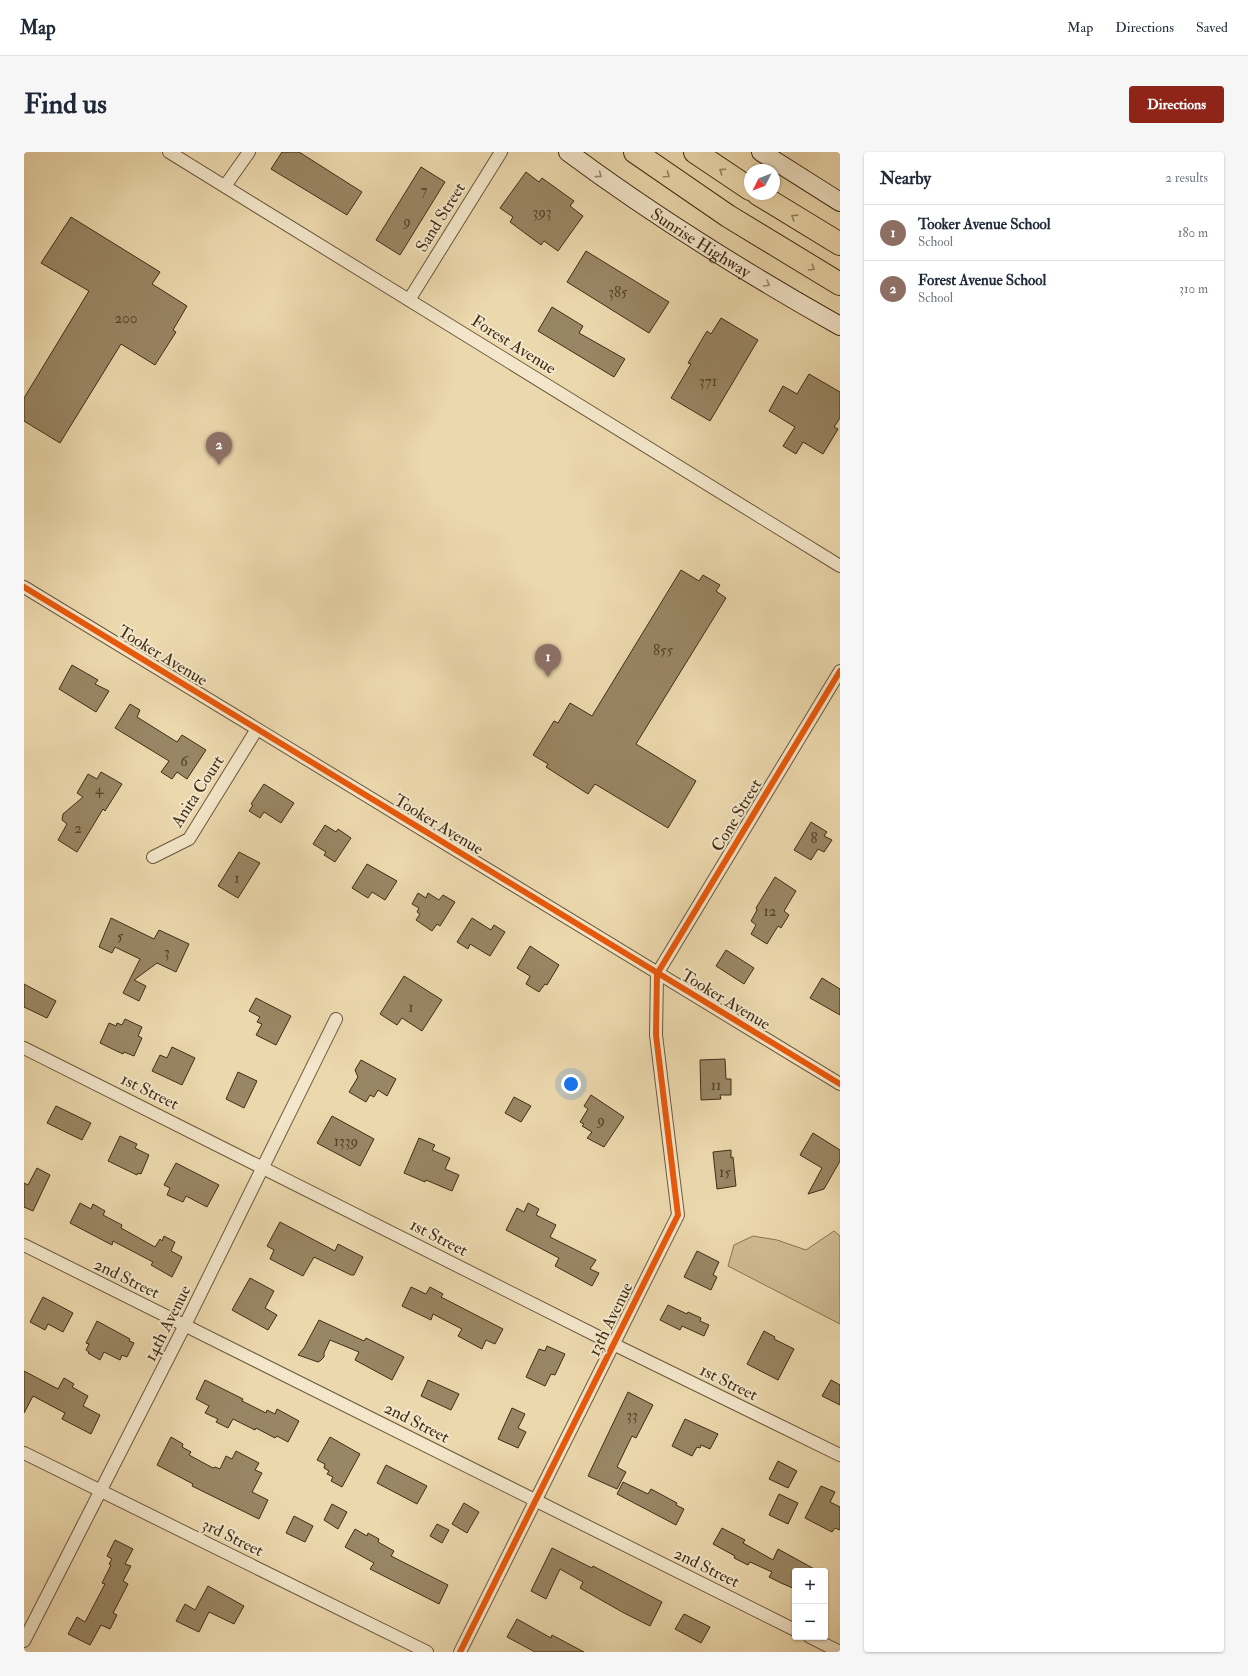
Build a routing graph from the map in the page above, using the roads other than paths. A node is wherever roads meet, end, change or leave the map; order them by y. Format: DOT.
graph roads {
  1 [pos="169,152"];
  2 [pos="249,152"];
  3 [pos="500,152"];
  4 [pos="568,152"];
  5 [pos="635,152"];
  6 [pos="695,152"];
  7 [pos="761,152"];
  8 [pos="744,185"];
  9 [pos="225,186"];
  10 [pos="768,200"];
  11 [pos="840,202"];
  12 [pos="840,244"];
  13 [pos="840,284"];
  14 [pos="409,300"];
  15 [pos="840,326"];
  16 [pos="840,566"];
  17 [pos="24,587"];
  18 [pos="840,671"];
  19 [pos="257,729"];
  20 [pos="153,857"];
  21 [pos="657,974"];
  22 [pos="336,1019"];
  23 [pos="24,1048"];
  24 [pos="840,1084"];
  25 [pos="264,1167"];
  26 [pos="24,1245"];
  27 [pos="185,1325"];
  28 [pos="614,1344"];
  29 [pos="24,1453"];
  30 [pos="840,1455"];
  31 [pos="101,1491"];
  32 [pos="536,1501"];
  33 [pos="792,1629"];
  34 [pos="816,1640"];
  35 [pos="24,1641"];
  36 [pos="427,1652"];
  37 [pos="460,1652"];
  38 [pos="840,1652"];
  1 -- 9 [label="street, Forest Avenue"];
  2 -- 9 [label="street"];
  3 -- 14 [label="street, Sand Street"];
  4 -- 15 [label="main road, Sunrise Highway, one-way"];
  5 -- 13 [label="highway, one-way"];
  8 -- 6 [label="highway, one-way"];
  7 -- 11 [label="main road"];
  9 -- 14 [label="street, Forest Avenue"];
  12 -- 10 [label="highway, one-way"];
  14 -- 16 [label="street, Forest Avenue"];
  17 -- 19 [label="street, Tooker Avenue"];
  18 -- 21 [label="street, Cone Street"];
  19 -- 20 [label="street, Anita Court"];
  19 -- 21 [label="street, Tooker Avenue"];
  21 -- 24 [label="street, Tooker Avenue"];
  21 -- 28 [label="street, 13th Avenue"];
  22 -- 25 [label="street, 14th Avenue"];
  23 -- 25 [label="street, 1st Street"];
  25 -- 27 [label="street, 14th Avenue"];
  25 -- 28 [label="street, 1st Street"];
  26 -- 27 [label="street, 2nd Street"];
  27 -- 31 [label="street, 14th Avenue"];
  27 -- 32 [label="street, 2nd Street"];
  28 -- 30 [label="street, 1st Street"];
  28 -- 32 [label="street, 13th Avenue"];
  29 -- 31 [label="street, 3rd Street"];
  31 -- 35 [label="street, 14th Avenue"];
  31 -- 36 [label="street, 3rd Street"];
  32 -- 33 [label="street, 2nd Street"];
  32 -- 37 [label="street, 13th Avenue"];
  34 -- 38 [label="street"];
}
